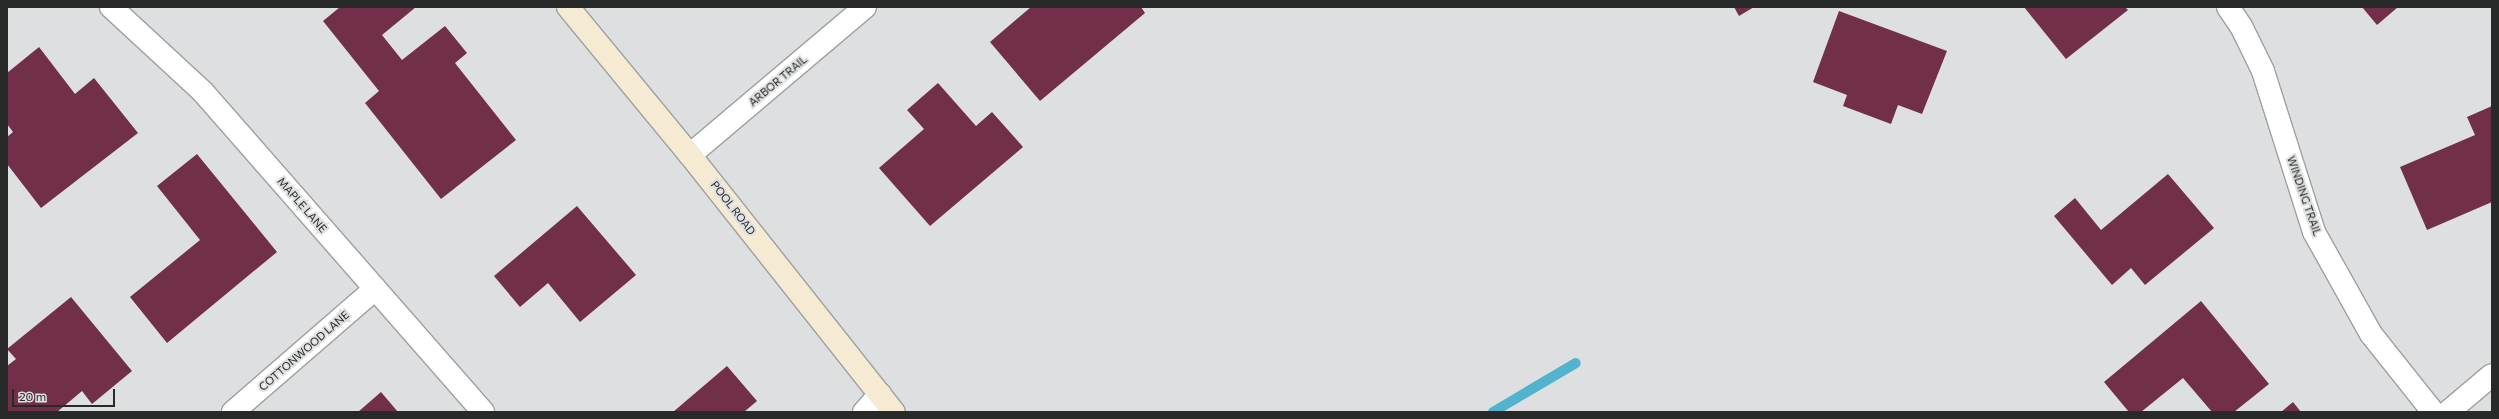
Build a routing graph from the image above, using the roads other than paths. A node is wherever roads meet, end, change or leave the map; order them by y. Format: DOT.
graph roads {
  1 [pos="111,7"];
  2 [pos="568,7"];
  3 [pos="865,7"];
  4 [pos="2228,7"];
  5 [pos="690,155"];
  6 [pos="375,289"];
  7 [pos="2492,375"];
  8 [pos="880,394"];
  9 [pos="232,412"];
  10 [pos="483,412"];
  11 [pos="864,412"];
  12 [pos="894,412"];
  13 [pos="2433,412"];
  14 [pos="2448,412"];
  1 -- 6 [label="street, MAPLE LANE"];
  2 -- 5 [label="main road, POOL ROAD"];
  3 -- 5 [label="street, ARBOR TRAIL"];
  4 -- 13 [label="street, WINDING TRAIL"];
  5 -- 8 [label="main road, POOL ROAD"];
  6 -- 9 [label="street, COTTONWOOD LANE"];
  6 -- 10 [label="street, MAPLE LANE"];
  7 -- 14 [label="street"];
  8 -- 11 [label="street"];
  8 -- 12 [label="main road, POOL ROAD"];
}
